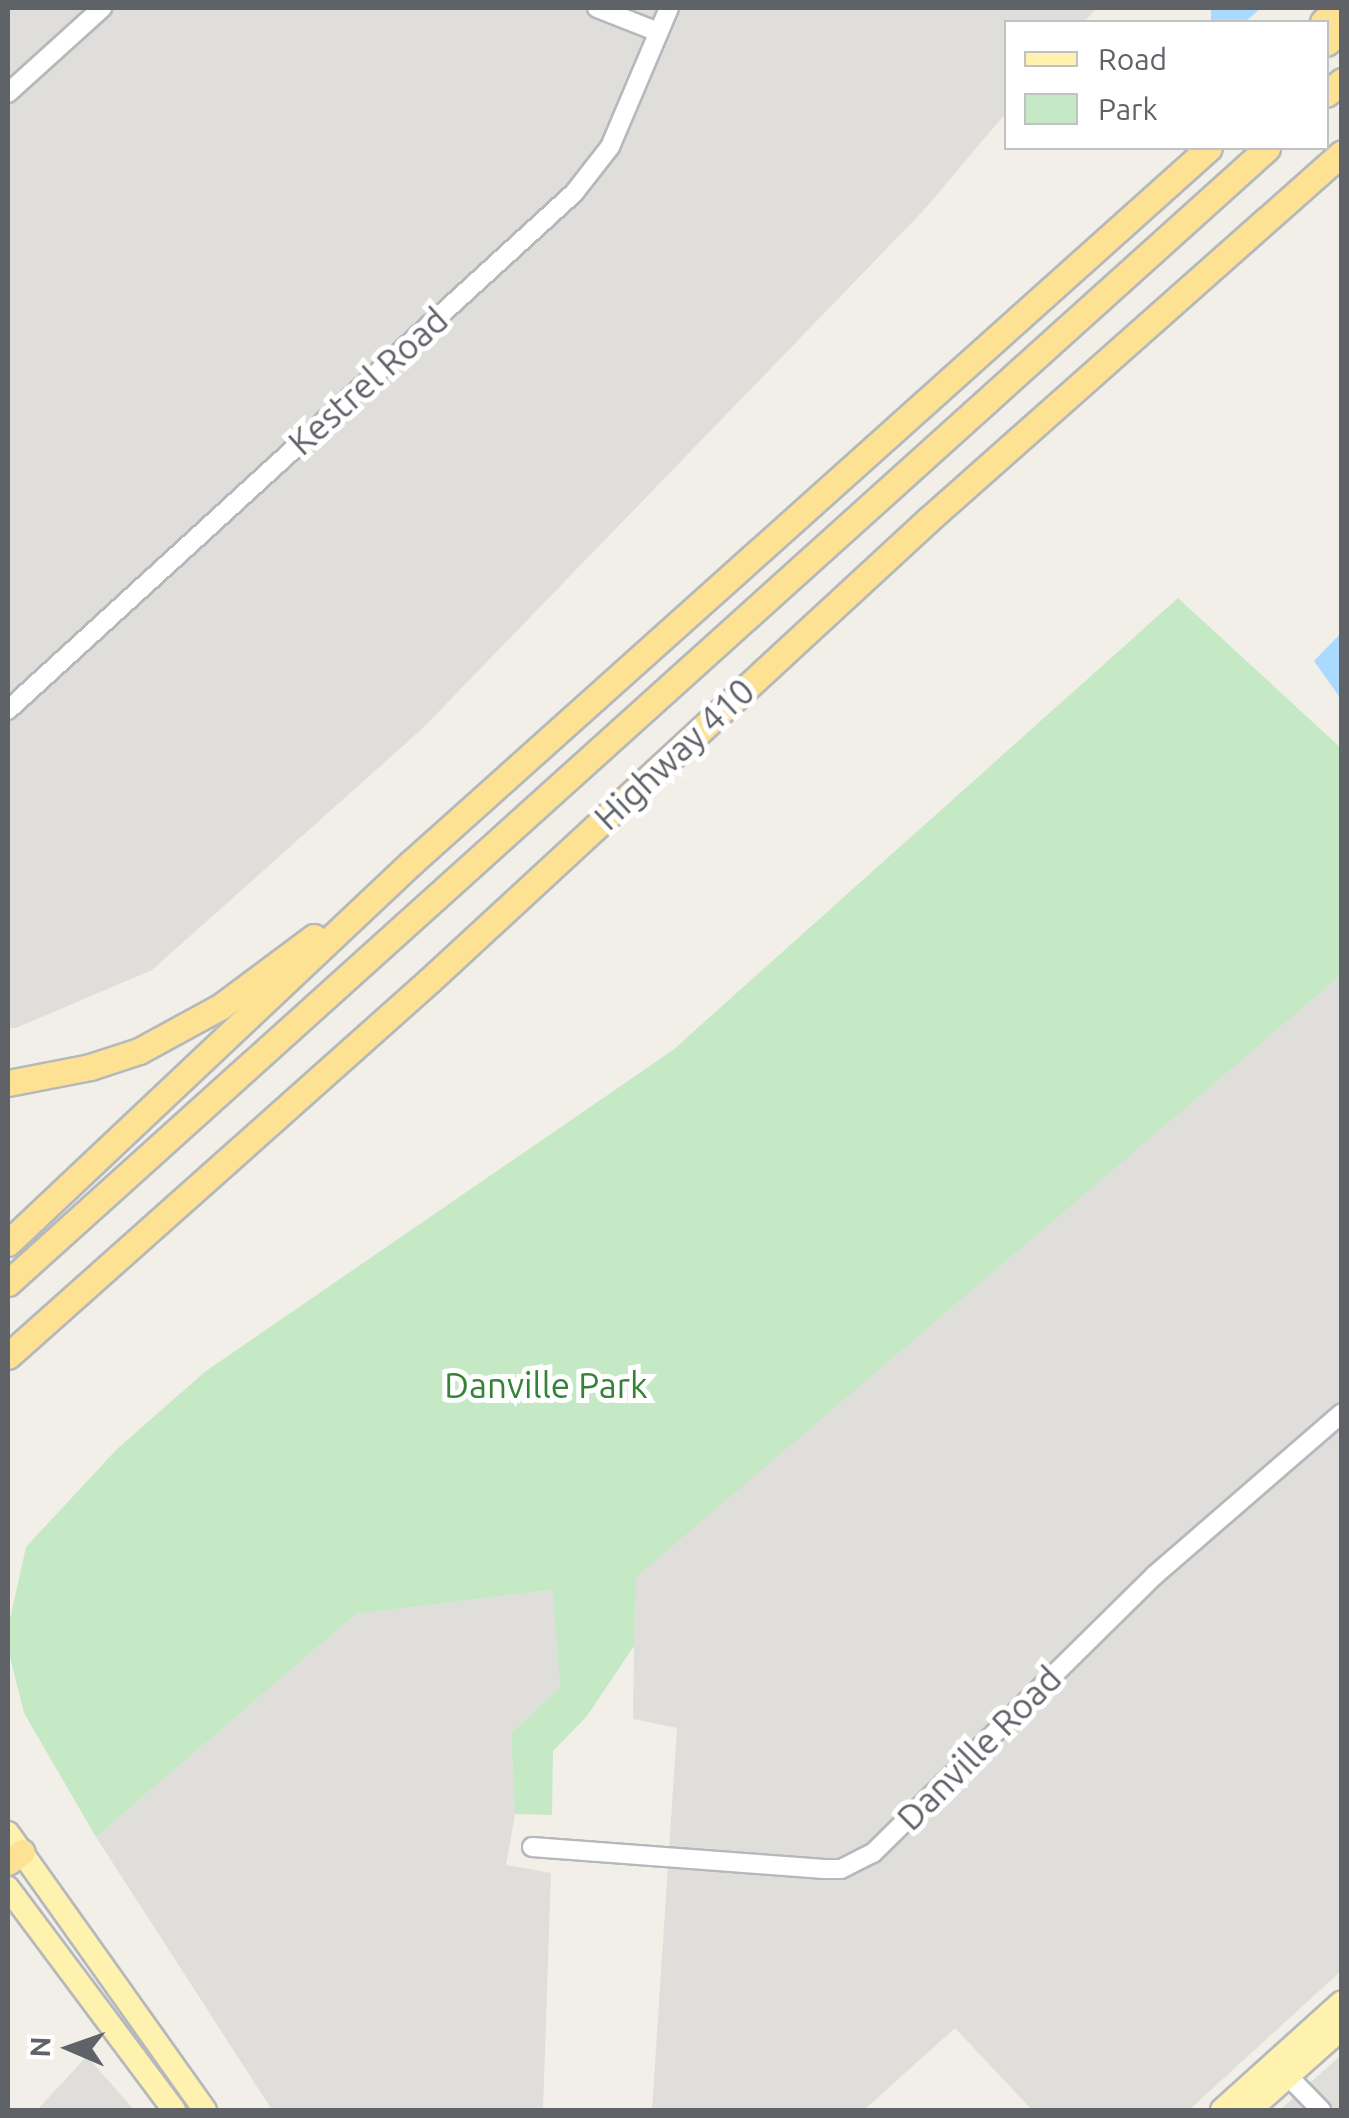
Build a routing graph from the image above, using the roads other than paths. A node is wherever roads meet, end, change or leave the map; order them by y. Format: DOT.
graph roads {
  1 [pos="102,8"];
  2 [pos="597,8"];
  3 [pos="669,8"];
  4 [pos="658,32"];
  5 [pos="8,94"];
  6 [pos="1193,150"];
  7 [pos="1207,150"];
  8 [pos="1265,150"];
  9 [pos="1342,153"];
  10 [pos="1048,290"];
  11 [pos="8,710"];
  12 [pos="412,864"];
  13 [pos="8,1083"];
  14 [pos="8,1243"];
  15 [pos="8,1283"];
  16 [pos="8,1356"];
  17 [pos="1342,1413"];
  18 [pos="532,1847"];
  19 [pos="12,1849"];
  20 [pos="8,1888"];
  21 [pos="1342,2002"];
  22 [pos="1342,2028"];
  23 [pos="1281,2070"];
  24 [pos="174,2110"];
  25 [pos="205,2110"];
  26 [pos="1222,2110"];
  27 [pos="1250,2110"];
  28 [pos="1321,2110"];
  1 -- 5 [label="street"];
  2 -- 4 [label="street"];
  3 -- 4 [label="street, Kestrel Road"];
  4 -- 11 [label="street, Kestrel Road"];
  6 -- 10 [label="highway"];
  7 -- 10 [label="highway"];
  8 -- 15 [label="highway"];
  9 -- 16 [label="highway, Highway 410"];
  10 -- 12 [label="highway"];
  12 -- 13 [label="highway"];
  12 -- 14 [label="highway"];
  17 -- 18 [label="street, Danville Road"];
  19 -- 25 [label="main road"];
  20 -- 24 [label="main road"];
  21 -- 23 [label="main road"];
  22 -- 23 [label="main road"];
  23 -- 26 [label="main road"];
  23 -- 27 [label="main road"];
  23 -- 28 [label="street"];
}
